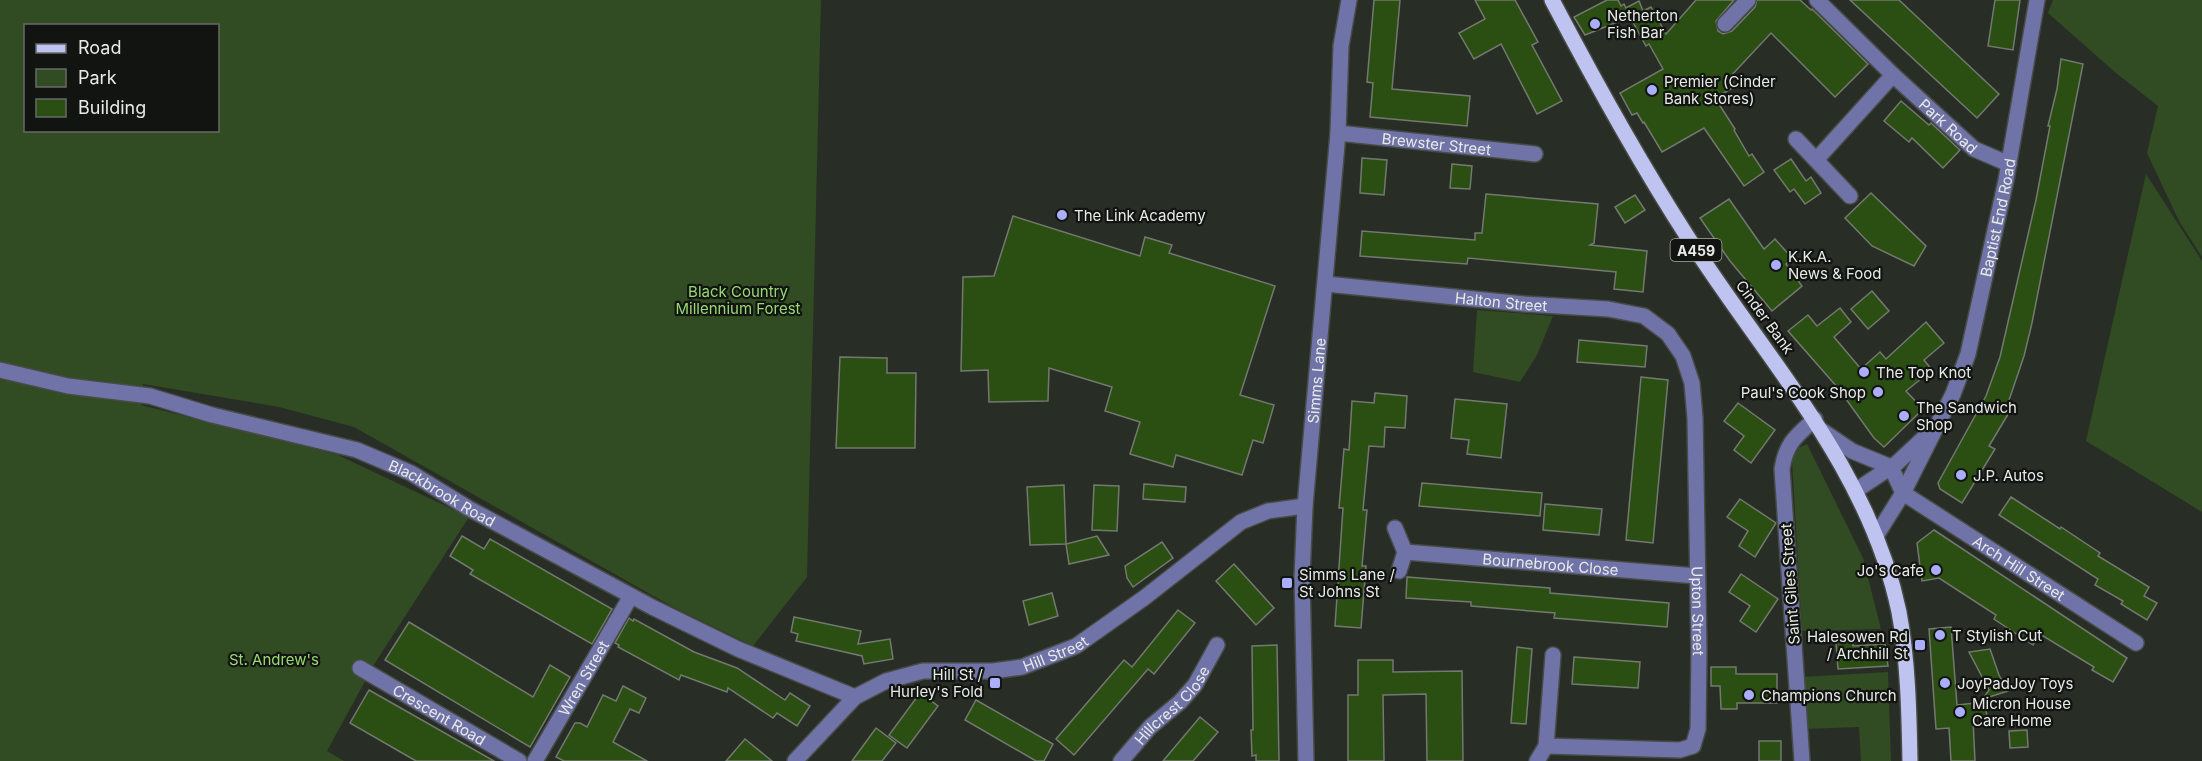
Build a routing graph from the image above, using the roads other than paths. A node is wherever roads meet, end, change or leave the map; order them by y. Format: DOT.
graph roads {
  1 [pos="1349,0"];
  2 [pos="1552,0"];
  3 [pos="1748,0"];
  4 [pos="1817,0"];
  5 [pos="2037,0"];
  6 [pos="1725,24"];
  7 [pos="1893,75"];
  8 [pos="1338,133"];
  9 [pos="1796,139"];
  10 [pos="1535,154"];
  11 [pos="1816,160"];
  12 [pos="2009,164"];
  13 [pos="1850,196"];
  14 [pos="1326,284"];
  15 [pos="1668,334"];
  16 [pos="0,369"];
  17 [pos="1818,424"];
  18 [pos="1935,428"];
  19 [pos="1891,467"];
  20 [pos="1855,491"];
  21 [pos="1903,493"];
  22 [pos="1305,506"];
  23 [pos="1395,528"];
  24 [pos="1876,536"];
  25 [pos="1405,552"];
  26 [pos="1399,571"];
  27 [pos="1697,576"];
  28 [pos="631,596"];
  29 [pos="2136,643"];
  30 [pos="1218,645"];
  31 [pos="1553,655"];
  32 [pos="360,668"];
  33 [pos="855,697"];
  34 [pos="1546,746"];
  35 [pos="519,761"];
  36 [pos="535,761"];
  37 [pos="795,761"];
  38 [pos="1121,761"];
  39 [pos="1306,761"];
  40 [pos="1537,761"];
  41 [pos="1802,761"];
  42 [pos="1910,761"];
  1 -- 8 [label="street, Simms Lane"];
  2 -- 17 [label="main road, Cinder Bank / A459"];
  3 -- 6 [label="street"];
  4 -- 7 [label="street, Park Road"];
  5 -- 12 [label="street, Baptist End Road"];
  7 -- 11 [label="street"];
  7 -- 12 [label="street, Park Road"];
  8 -- 10 [label="street, Brewster Street"];
  8 -- 14 [label="street, Simms Lane"];
  9 -- 11 [label="street"];
  11 -- 13 [label="street"];
  12 -- 18 [label="street, Baptist End Road"];
  14 -- 15 [label="street, Halton Street"];
  14 -- 22 [label="street, Simms Lane"];
  15 -- 27 [label="street, Upton Street"];
  16 -- 28 [label="street, Blackbrook Road"];
  17 -- 19 [label="street"];
  17 -- 20 [label="main road, Cinder Bank / A459"];
  17 -- 41 [label="street, Saint Giles Street"];
  18 -- 19 [label="street, Baptist End Road"];
  18 -- 21 [label="street, Baptist End Road"];
  19 -- 20 [label="street, Baptist End Road"];
  19 -- 21 [label="street"];
  20 -- 24 [label="main road, Cinder Bank / A459"];
  21 -- 24 [label="street, Baptist End Road"];
  21 -- 29 [label="street, Arch Hill Street"];
  22 -- 33 [label="street, Hill Street"];
  22 -- 39 [label="street, Simms Lane"];
  23 -- 25 [label="street"];
  24 -- 42 [label="main road, Cinder Bank / A459"];
  25 -- 26 [label="street"];
  25 -- 27 [label="street, Bournebrook Close"];
  27 -- 34 [label="street, Upton Street"];
  28 -- 33 [label="street, Blackbrook Road"];
  28 -- 36 [label="street, Wren Street"];
  30 -- 38 [label="street, Hillcrest Close"];
  31 -- 34 [label="street"];
  32 -- 35 [label="street, Crescent Road"];
  33 -- 37 [label="street, Hill Street"];
  34 -- 40 [label="street"];
}
